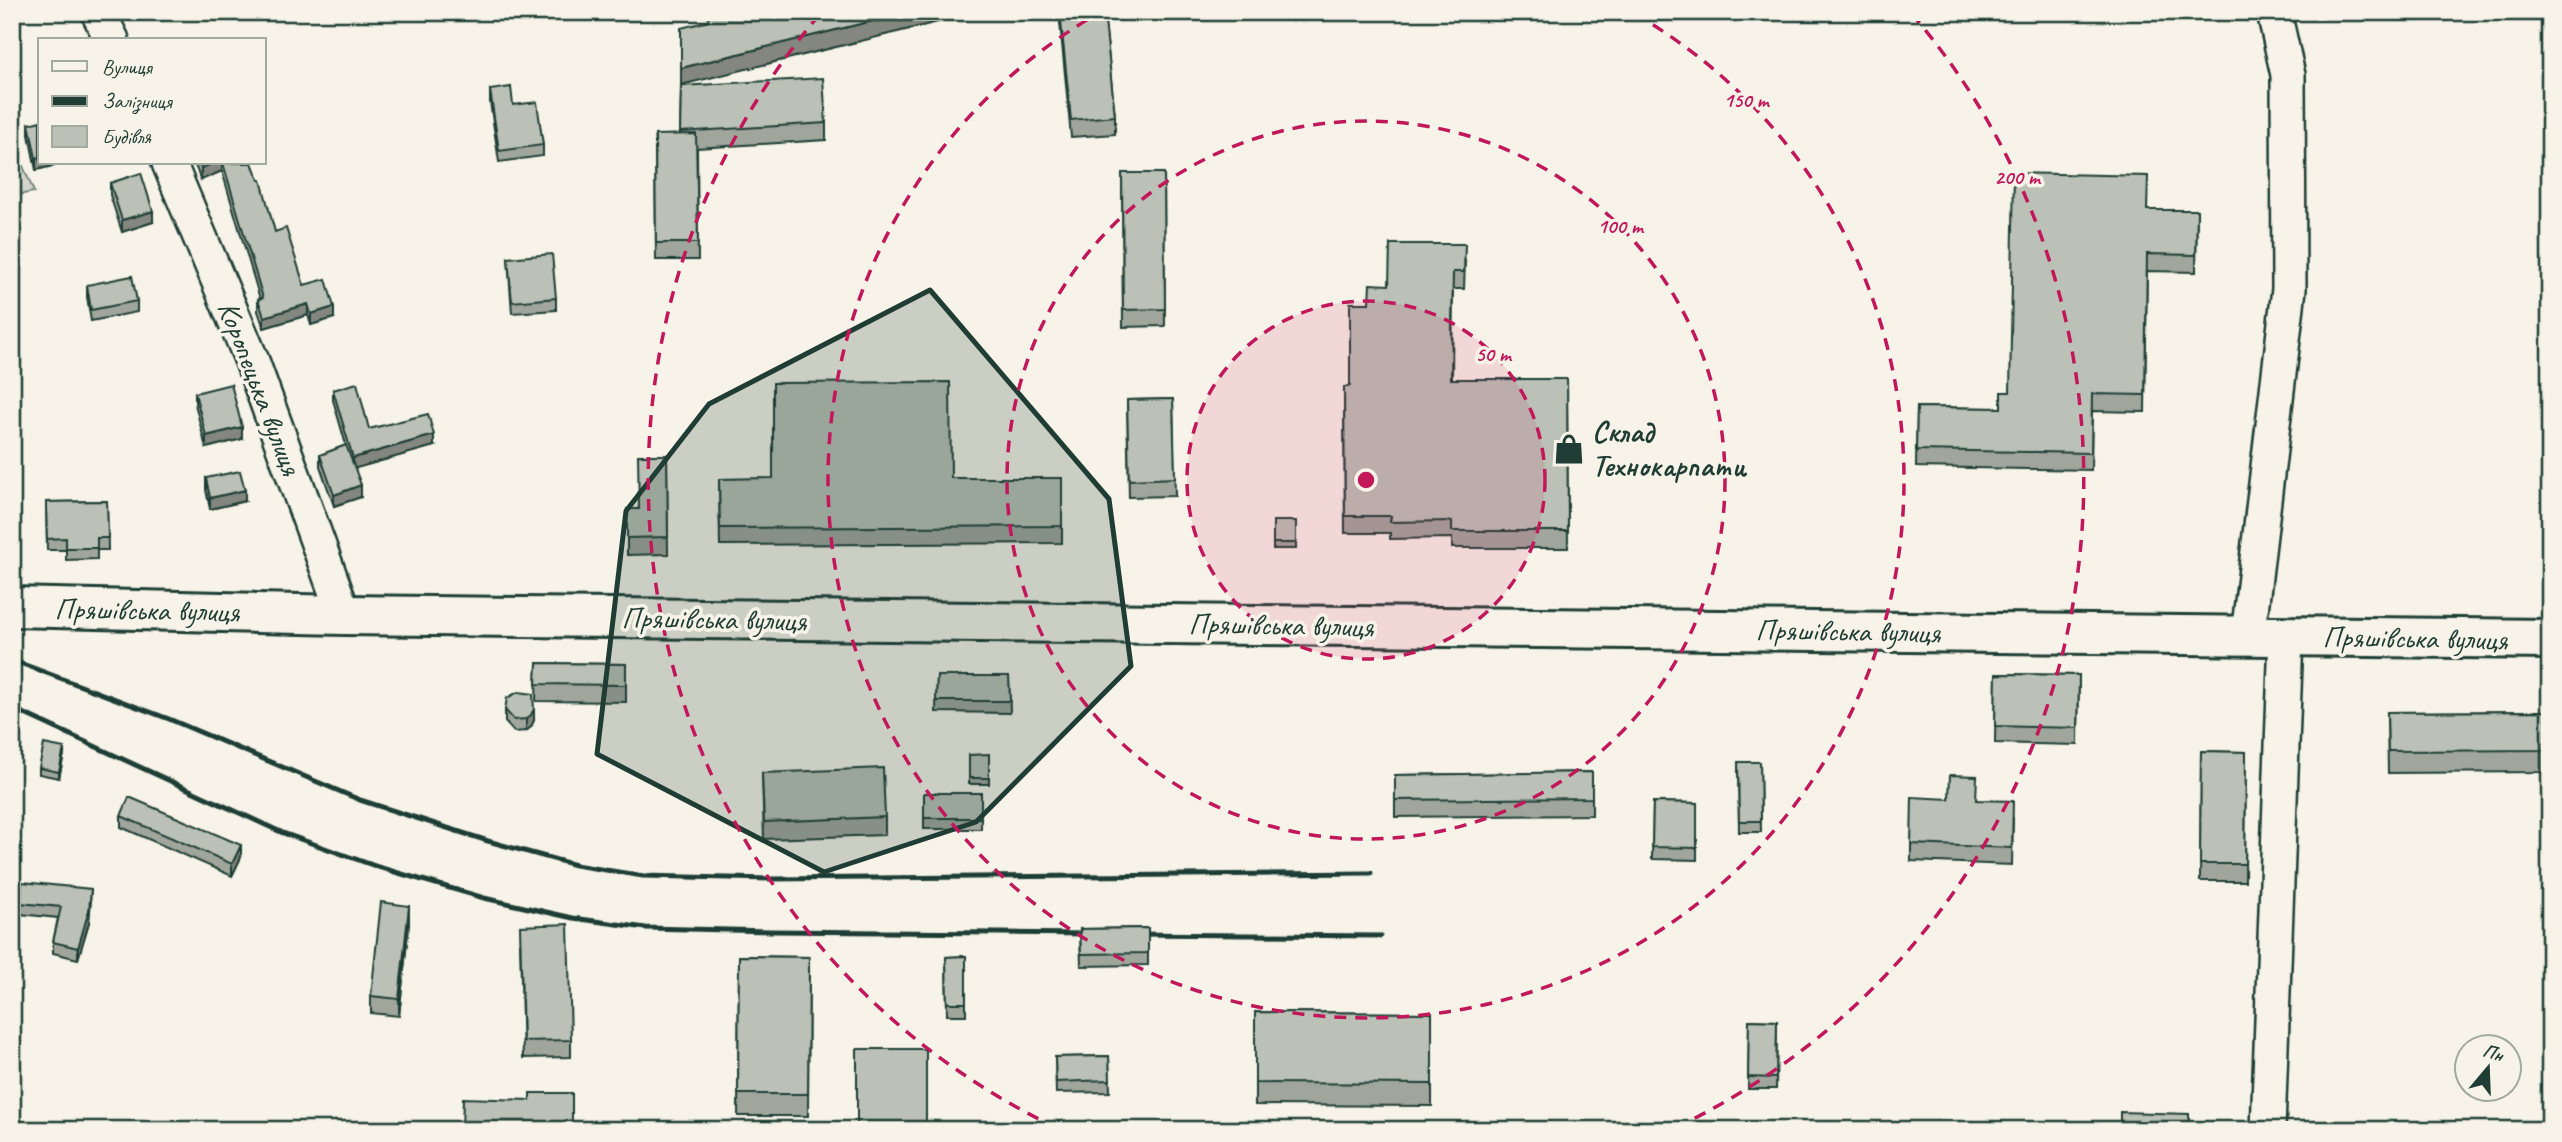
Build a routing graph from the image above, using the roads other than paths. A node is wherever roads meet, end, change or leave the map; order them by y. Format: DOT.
graph roads {
  1 [pos="98,12"];
  2 [pos="2274,12"];
  3 [pos="111,38"];
  4 [pos="169,164"];
  5 [pos="12,607"];
  6 [pos="344,615"];
  7 [pos="2248,636"];
  8 [pos="2286,636"];
  9 [pos="2550,639"];
  10 [pos="2268,1130"];
  1 -- 3 [label="street"];
  2 -- 7 [label="street"];
  4 -- 6 [label="street, Коропецька вулиця"];
  5 -- 6 [label="main road, Пряшівська вулиця"];
  6 -- 7 [label="main road, Пряшівська вулиця"];
  7 -- 8 [label="main road, Пряшівська вулиця"];
  8 -- 9 [label="main road, Пряшівська вулиця"];
  8 -- 10 [label="street"];
}
